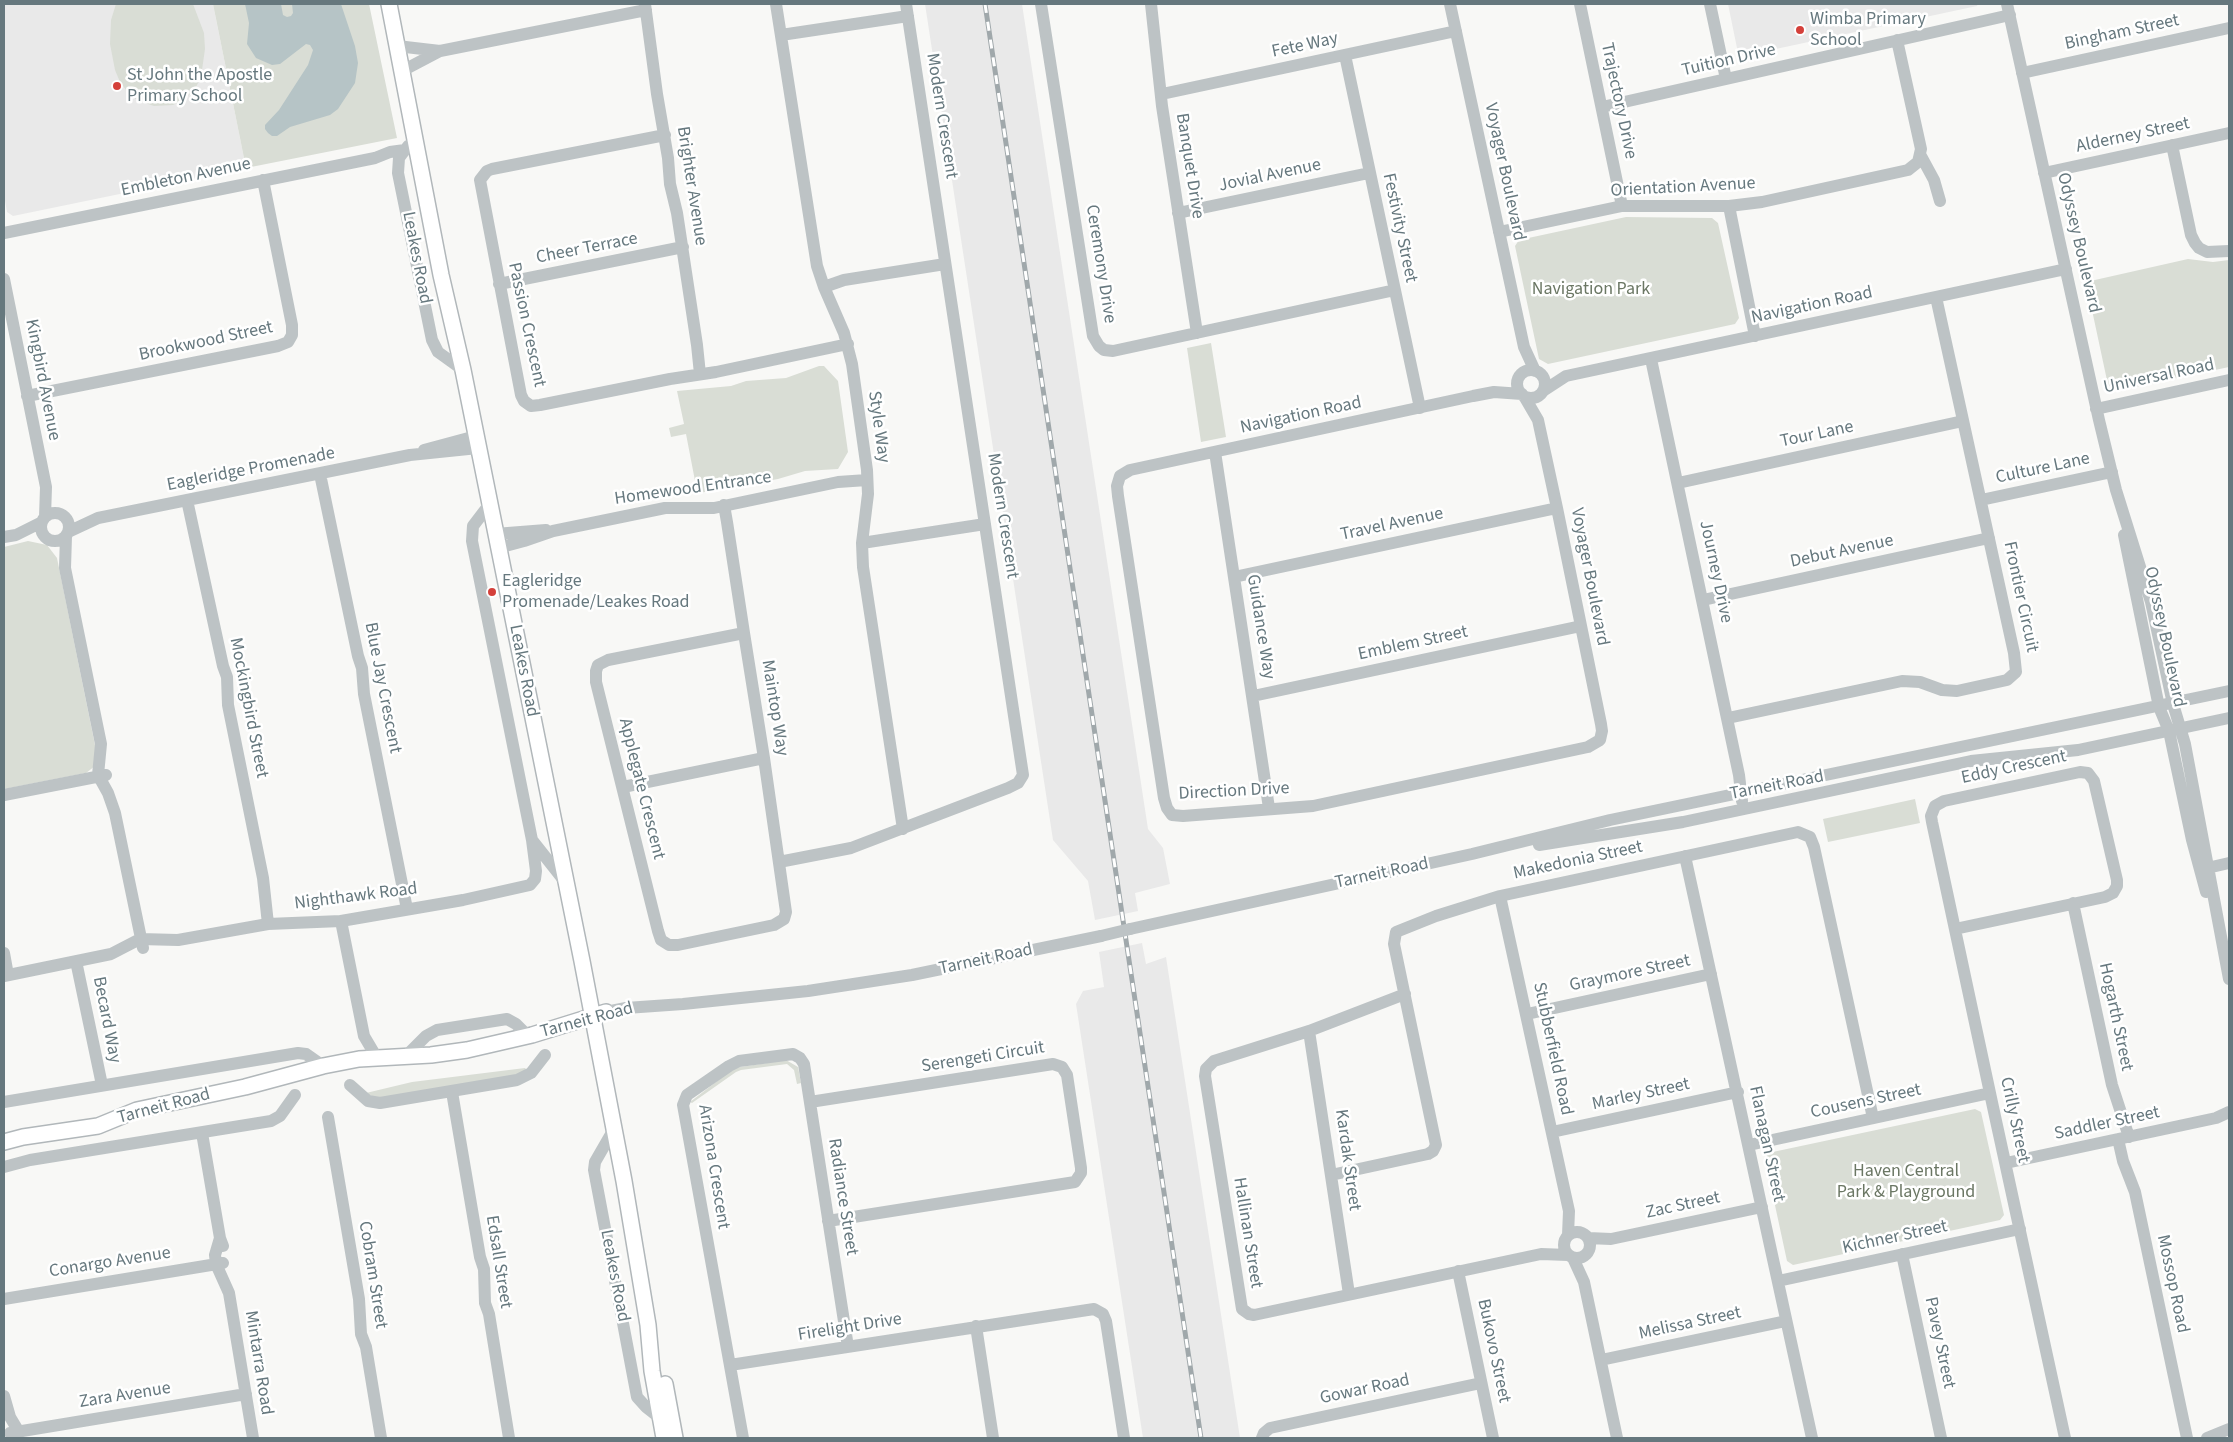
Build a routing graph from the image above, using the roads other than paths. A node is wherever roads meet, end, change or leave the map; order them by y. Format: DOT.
graph roads {
  1 [pos="389,4"];
  2 [pos="776,4"];
  3 [pos="1041,4"];
  4 [pos="1151,4"];
  5 [pos="1450,4"];
  6 [pos="1580,4"];
  7 [pos="1710,4"];
  8 [pos="645,7"];
  9 [pos="907,10"];
  10 [pos="2009,10"];
  11 [pos="2229,28"];
  12 [pos="1456,31"];
  13 [pos="781,35"];
  14 [pos="1897,40"];
  15 [pos="397,46"];
  16 [pos="440,51"];
  17 [pos="1345,55"];
  18 [pos="402,71"];
  19 [pos="2022,73"];
  20 [pos="1726,79"];
  21 [pos="1162,94"];
  22 [pos="1602,107"];
  23 [pos="2229,133"];
  24 [pos="665,135"];
  25 [pos="416,137"];
  26 [pos="2172,145"];
  27 [pos="405,150"];
  28 [pos="1921,156"];
  29 [pos="375,158"];
  30 [pos="398,172"];
  31 [pos="1370,173"];
  32 [pos="2044,173"];
  33 [pos="263,180"];
  34 [pos="1940,201"];
  35 [pos="1622,206"];
  36 [pos="1729,206"];
  37 [pos="1178,213"];
  38 [pos="1499,232"];
  39 [pos="4,233"];
  40 [pos="682,247"];
  41 [pos="2229,250"];
  42 [pos="946,264"];
  43 [pos="2066,269"];
  44 [pos="4,279"];
  45 [pos="499,284"];
  46 [pos="824,287"];
  47 [pos="1395,290"];
  48 [pos="1936,297"];
  49 [pos="1198,333"];
  50 [pos="1755,336"];
  51 [pos="848,344"];
  52 [pos="1524,348"];
  53 [pos="1651,359"];
  54 [pos="463,370"];
  55 [pos="1537,372"];
  56 [pos="700,374"];
  57 [pos="1566,376"];
  58 [pos="1519,378"];
  59 [pos="2229,380"];
  60 [pos="1494,392"];
  61 [pos="1542,393"];
  62 [pos="1523,395"];
  63 [pos="27,396"];
  64 [pos="1420,408"];
  65 [pos="2096,408"];
  66 [pos="1538,420"];
  67 [pos="1963,421"];
  68 [pos="477,442"];
  69 [pos="1215,452"];
  70 [pos="2112,472"];
  71 [pos="320,474"];
  72 [pos="1118,479"];
  73 [pos="867,480"];
  74 [pos="1678,483"];
  75 [pos="46,487"];
  76 [pos="2116,490"];
  77 [pos="187,500"];
  78 [pos="1981,500"];
  79 [pos="490,505"];
  80 [pos="724,506"];
  81 [pos="1557,508"];
  82 [pos="62,514"];
  83 [pos="98,518"];
  84 [pos="43,520"];
  85 [pos="985,524"];
  86 [pos="67,534"];
  87 [pos="10,536"];
  88 [pos="1989,538"];
  89 [pos="48,539"];
  90 [pos="497,541"];
  91 [pos="862,543"];
  92 [pos="65,568"];
  93 [pos="1234,577"];
  94 [pos="1703,600"];
  95 [pos="1581,626"];
  96 [pos="744,633"];
  97 [pos="2229,692"];
  98 [pos="1252,696"];
  99 [pos="2173,704"];
  100 [pos="2159,707"];
  101 [pos="1728,718"];
  102 [pos="2229,718"];
  103 [pos="2175,730"];
  104 [pos="1600,740"];
  105 [pos="764,758"];
  106 [pos="102,776"];
  107 [pos="1874,781"];
  108 [pos="623,787"];
  109 [pos="1743,793"];
  110 [pos="4,795"];
  111 [pos="1269,808"];
  112 [pos="1933,808"];
  113 [pos="1727,813"];
  114 [pos="903,829"];
  115 [pos="532,840"];
  116 [pos="1488,850"];
  117 [pos="1685,856"];
  118 [pos="779,862"];
  119 [pos="2229,863"];
  120 [pos="2205,868"];
  121 [pos="566,883"];
  122 [pos="1500,896"];
  123 [pos="2073,903"];
  124 [pos="406,909"];
  125 [pos="786,916"];
  126 [pos="341,920"];
  127 [pos="268,924"];
  128 [pos="1955,929"];
  129 [pos="142,943"];
  130 [pos="4,953"];
  131 [pos="76,961"];
  132 [pos="1711,974"];
  133 [pos="6,975"];
  134 [pos="2229,979"];
  135 [pos="1405,994"];
  136 [pos="599,1014"];
  137 [pos="1527,1014"];
  138 [pos="1309,1031"];
  139 [pos="532,1035"];
  140 [pos="364,1036"];
  141 [pos="545,1055"];
  142 [pos="797,1056"];
  143 [pos="405,1057"];
  144 [pos="377,1058"];
  145 [pos="359,1059"];
  146 [pos="323,1066"];
  147 [pos="102,1085"];
  148 [pos="350,1085"];
  149 [pos="452,1092"];
  150 [pos="1738,1092"];
  151 [pos="1990,1093"];
  152 [pos="296,1095"];
  153 [pos="4,1102"];
  154 [pos="810,1102"];
  155 [pos="2229,1112"];
  156 [pos="328,1117"];
  157 [pos="1873,1118"];
  158 [pos="2216,1118"];
  159 [pos="2229,1118"];
  160 [pos="614,1129"];
  161 [pos="1552,1132"];
  162 [pos="202,1133"];
  163 [pos="2124,1138"];
  164 [pos="4,1142"];
  165 [pos="1749,1146"];
  166 [pos="2006,1164"];
  167 [pos="4,1167"];
  168 [pos="1331,1175"];
  169 [pos="1762,1206"];
  170 [pos="828,1221"];
  171 [pos="2020,1229"];
  172 [pos="1577,1246"];
  173 [pos="1902,1254"];
  174 [pos="219,1263"];
  175 [pos="1458,1271"];
  176 [pos="1778,1281"];
  177 [pos="1349,1294"];
  178 [pos="4,1299"];
  179 [pos="1786,1321"];
  180 [pos="648,1325"];
  181 [pos="976,1326"];
  182 [pos="848,1347"];
  183 [pos="1601,1360"];
  184 [pos="730,1365"];
  185 [pos="1481,1383"];
  186 [pos="246,1394"];
  187 [pos="4,1396"];
  188 [pos="660,1418"];
  189 [pos="11,1429"];
  190 [pos="2229,1429"];
  191 [pos="253,1438"];
  192 [pos="381,1438"];
  193 [pos="510,1438"];
  194 [pos="664,1438"];
  195 [pos="675,1438"];
  196 [pos="743,1438"];
  197 [pos="993,1438"];
  198 [pos="1124,1438"];
  199 [pos="1262,1438"];
  200 [pos="1493,1438"];
  201 [pos="1618,1438"];
  202 [pos="1809,1438"];
  203 [pos="1941,1438"];
  204 [pos="2065,1438"];
  205 [pos="2187,1438"];
  206 [pos="2207,1438"];
  1 -- 15 [label="main road, Leakes Road"];
  2 -- 13 [label="street, Style Way"];
  3 -- 49 [label="street, Ceremony Drive"];
  4 -- 21 [label="street, Banquet Drive"];
  5 -- 12 [label="street, Voyager Boulevard"];
  6 -- 22 [label="street, Trajectory Drive"];
  7 -- 20 [label="street"];
  8 -- 16 [label="street"];
  8 -- 24 [label="street, Brighter Avenue"];
  9 -- 13 [label="street"];
  9 -- 42 [label="street, Modern Crescent"];
  10 -- 14 [label="street, Tuition Drive"];
  10 -- 19 [label="street, Odyssey Boulevard"];
  11 -- 19 [label="street, Bingham Street"];
  12 -- 17 [label="street, Fete Way"];
  12 -- 38 [label="street, Voyager Boulevard"];
  13 -- 46 [label="street, Style Way"];
  14 -- 20 [label="street, Tuition Drive"];
  14 -- 28 [label="street"];
  15 -- 16 [label="street"];
  15 -- 18 [label="main road, Leakes Road"];
  16 -- 18 [label="street"];
  17 -- 21 [label="street, Fete Way"];
  17 -- 31 [label="street, Festivity Street"];
  18 -- 25 [label="main road, Leakes Road"];
  19 -- 32 [label="street, Odyssey Boulevard"];
  20 -- 22 [label="street, Tuition Drive"];
  21 -- 37 [label="street, Banquet Drive"];
  22 -- 35 [label="street, Trajectory Drive"];
  23 -- 26 [label="street, Alderney Street"];
  24 -- 40 [label="street, Brighter Avenue"];
  24 -- 45 [label="street, Passion Crescent"];
  25 -- 27 [label="street, Leakes Road"];
  25 -- 54 [label="main road, Leakes Road"];
  26 -- 32 [label="street, Alderney Street"];
  26 -- 41 [label="street"];
  27 -- 29 [label="street, Embleton Avenue"];
  27 -- 30 [label="street, Leakes Road"];
  28 -- 34 [label="street"];
  28 -- 36 [label="street, Orientation Avenue"];
  29 -- 30 [label="street"];
  29 -- 33 [label="street, Embleton Avenue"];
  30 -- 54 [label="street, Leakes Road"];
  31 -- 37 [label="street, Jovial Avenue"];
  31 -- 47 [label="street, Festivity Street"];
  32 -- 43 [label="street, Odyssey Boulevard"];
  33 -- 39 [label="street, Embleton Avenue"];
  33 -- 63 [label="street, Brookwood Street"];
  35 -- 36 [label="street, Orientation Avenue"];
  35 -- 38 [label="street, Orientation Avenue"];
  36 -- 50 [label="street"];
  37 -- 49 [label="street, Banquet Drive"];
  38 -- 52 [label="street, Voyager Boulevard"];
  40 -- 45 [label="street, Cheer Terrace"];
  40 -- 56 [label="street, Brighter Avenue"];
  42 -- 46 [label="street"];
  42 -- 85 [label="street, Modern Crescent"];
  43 -- 48 [label="street, Navigation Road"];
  43 -- 65 [label="street, Odyssey Boulevard"];
  44 -- 63 [label="street, Kingbird Avenue"];
  45 -- 56 [label="street, Passion Crescent"];
  46 -- 51 [label="street, Style Way"];
  47 -- 49 [label="street, Ceremony Drive"];
  47 -- 64 [label="street, Festivity Street"];
  48 -- 50 [label="street, Navigation Road"];
  48 -- 67 [label="street, Frontier Circuit"];
  50 -- 53 [label="street, Navigation Road"];
  51 -- 56 [label="street, Passion Crescent"];
  51 -- 73 [label="street, Style Way"];
  52 -- 55 [label="street, Voyager Boulevard"];
  52 -- 58 [label="street, Voyager Boulevard"];
  53 -- 57 [label="street, Navigation Road"];
  53 -- 74 [label="street, Journey Drive"];
  54 -- 68 [label="main road, Leakes Road"];
  55 -- 57 [label="street, Navigation Road"];
  55 -- 58 [label="street"];
  55 -- 61 [label="street"];
  57 -- 61 [label="street, Navigation Road"];
  58 -- 60 [label="street, Navigation Road"];
  58 -- 62 [label="street"];
  59 -- 65 [label="street, Universal Road"];
  60 -- 62 [label="street, Navigation Road"];
  60 -- 64 [label="street, Navigation Road"];
  61 -- 62 [label="street"];
  61 -- 66 [label="street, Voyager Boulevard"];
  62 -- 66 [label="street, Voyager Boulevard"];
  63 -- 75 [label="street, Kingbird Avenue"];
  64 -- 69 [label="street, Navigation Road"];
  65 -- 70 [label="street, Odyssey Boulevard"];
  66 -- 81 [label="street, Voyager Boulevard"];
  67 -- 74 [label="street, Tour Lane"];
  67 -- 78 [label="street, Frontier Circuit"];
  68 -- 71 [label="street, Eagleridge Promenade"];
  68 -- 79 [label="main road, Leakes Road"];
  69 -- 72 [label="street, Navigation Road"];
  69 -- 93 [label="street, Guidance Way"];
  70 -- 76 [label="street, Odyssey Boulevard"];
  70 -- 78 [label="street, Culture Lane"];
  71 -- 77 [label="street, Eagleridge Promenade"];
  71 -- 124 [label="street, Blue Jay Crescent"];
  72 -- 111 [label="street, Direction Drive"];
  73 -- 80 [label="street, Homewood Entrance"];
  73 -- 91 [label="street, Style Way"];
  74 -- 94 [label="street, Journey Drive"];
  75 -- 82 [label="street, Kingbird Avenue"];
  75 -- 84 [label="street, Kingbird Avenue"];
  76 -- 99 [label="street, Odyssey Boulevard"];
  76 -- 100 [label="street, Odyssey Boulevard"];
  77 -- 83 [label="street, Eagleridge Promenade"];
  77 -- 127 [label="street, Mockingbird Street"];
  78 -- 88 [label="street, Frontier Circuit"];
  79 -- 90 [label="main road, Leakes Road"];
  79 -- 115 [label="street"];
  80 -- 90 [label="street, Homewood Entrance"];
  80 -- 96 [label="street, Maintop Way"];
  81 -- 93 [label="street, Travel Avenue"];
  81 -- 95 [label="street, Voyager Boulevard"];
  82 -- 83 [label="street, Eagleridge Promenade"];
  82 -- 84 [label="street"];
  82 -- 86 [label="street"];
  83 -- 86 [label="street, Eagleridge Promenade"];
  84 -- 87 [label="street"];
  84 -- 89 [label="street"];
  85 -- 91 [label="street"];
  85 -- 114 [label="street, Modern Crescent"];
  86 -- 89 [label="street"];
  86 -- 92 [label="street"];
  87 -- 89 [label="street"];
  88 -- 94 [label="street, Debut Avenue"];
  88 -- 101 [label="street, Frontier Circuit"];
  89 -- 92 [label="street"];
  90 -- 121 [label="main road, Leakes Road"];
  91 -- 114 [label="street, Style Way"];
  92 -- 106 [label="street"];
  93 -- 98 [label="street, Guidance Way"];
  94 -- 101 [label="street, Journey Drive"];
  95 -- 98 [label="street, Emblem Street"];
  95 -- 104 [label="street, Voyager Boulevard"];
  96 -- 105 [label="street, Maintop Way"];
  96 -- 108 [label="street, Applegate Crescent"];
  97 -- 99 [label="street, Tarneit Road"];
  98 -- 111 [label="street, Guidance Way"];
  99 -- 100 [label="street, Tarneit Road"];
  99 -- 103 [label="street, Odyssey Boulevard"];
  100 -- 103 [label="street, Odyssey Boulevard"];
  100 -- 109 [label="street, Tarneit Road"];
  101 -- 109 [label="street, Journey Drive"];
  102 -- 103 [label="street"];
  103 -- 107 [label="street"];
  103 -- 120 [label="street"];
  104 -- 111 [label="street, Direction Drive"];
  105 -- 108 [label="street"];
  105 -- 118 [label="street, Maintop Way"];
  106 -- 110 [label="street"];
  106 -- 129 [label="street"];
  107 -- 109 [label="street"];
  107 -- 113 [label="street"];
  108 -- 125 [label="street, Applegate Crescent"];
  109 -- 113 [label="street"];
  109 -- 116 [label="street, Tarneit Road"];
  112 -- 123 [label="street, Eddy Crescent"];
  112 -- 128 [label="street, Crilly Street"];
  113 -- 116 [label="street"];
  114 -- 118 [label="street, Modern Crescent"];
  115 -- 121 [label="street, Leakes Road"];
  115 -- 124 [label="street, Nighthawk Road"];
  116 -- 136 [label="street, Tarneit Road, bridge"];
  117 -- 122 [label="street, Makedonia Street"];
  117 -- 132 [label="street, Flanagan Street"];
  117 -- 157 [label="street, Makedonia Street"];
  118 -- 125 [label="street, Maintop Way"];
  119 -- 120 [label="street"];
  120 -- 134 [label="street"];
  121 -- 136 [label="main road, Leakes Road"];
  122 -- 135 [label="street, Makedonia Street"];
  122 -- 137 [label="street, Stubberfield Road"];
  123 -- 128 [label="street, Eddy Crescent"];
  123 -- 163 [label="street, Hogarth Street"];
  124 -- 126 [label="street, Nighthawk Road"];
  126 -- 127 [label="street, Nighthawk Road"];
  126 -- 140 [label="street"];
  127 -- 129 [label="street, Nighthawk Road"];
  128 -- 151 [label="street, Crilly Street"];
  129 -- 131 [label="street, Nighthawk Road"];
  130 -- 133 [label="street"];
  131 -- 133 [label="street, Nighthawk Road"];
  131 -- 147 [label="street, Becard Way"];
  132 -- 137 [label="street, Graymore Street"];
  132 -- 150 [label="street, Flanagan Street"];
  135 -- 138 [label="street, Hallinan Street"];
  135 -- 168 [label="street, Makedonia Street"];
  136 -- 139 [label="main road, Tarneit Road"];
  136 -- 160 [label="main road, Leakes Road"];
  137 -- 161 [label="street, Stubberfield Road"];
  138 -- 168 [label="street, Kardak Street"];
  138 -- 177 [label="street, Hallinan Street"];
  139 -- 143 [label="main road, Tarneit Road"];
  139 -- 143 [label="street, Tarneit Road"];
  140 -- 144 [label="street"];
  140 -- 145 [label="street"];
  141 -- 149 [label="street, Tarneit Road"];
  142 -- 154 [label="street, Radiance Street"];
  142 -- 184 [label="street, Arizona Crescent"];
  143 -- 144 [label="main road, Tarneit Road"];
  144 -- 145 [label="main road, Tarneit Road"];
  145 -- 146 [label="main road, Tarneit Road"];
  146 -- 147 [label="street, Tarneit Road"];
  146 -- 164 [label="main road, Tarneit Road"];
  147 -- 153 [label="street, Tarneit Road"];
  148 -- 149 [label="street, Tarneit Road"];
  149 -- 193 [label="street, Edsall Street"];
  150 -- 161 [label="street, Marley Street"];
  150 -- 165 [label="street, Flanagan Street"];
  151 -- 157 [label="street, Cousens Street"];
  151 -- 166 [label="street, Crilly Street"];
  152 -- 162 [label="street, Tarneit Road"];
  154 -- 170 [label="street, Radiance Street"];
  154 -- 170 [label="street, Serengeti Circuit"];
  155 -- 158 [label="street, Saddler Street"];
  156 -- 192 [label="street, Cobram Street"];
  157 -- 165 [label="street, Cousens Street"];
  158 -- 159 [label="street, Saddler Street"];
  158 -- 163 [label="street, Saddler Street"];
  160 -- 180 [label="main road, Leakes Road"];
  160 -- 188 [label="street, Leakes Road"];
  161 -- 172 [label="street, Stubberfield Road"];
  162 -- 167 [label="street, Tarneit Road"];
  162 -- 174 [label="street, Mintarra Road"];
  163 -- 166 [label="street, Saddler Street"];
  163 -- 205 [label="street, Mossop Road"];
  165 -- 169 [label="street, Flanagan Street"];
  166 -- 171 [label="street, Crilly Street"];
  168 -- 177 [label="street, Kardak Street"];
  169 -- 172 [label="street, Zac Street"];
  169 -- 176 [label="street, Flanagan Street"];
  170 -- 182 [label="street, Radiance Street"];
  171 -- 173 [label="street, Kichner Street"];
  171 -- 204 [label="street, Crilly Street"];
  172 -- 175 [label="street, Hallinan Street"];
  172 -- 183 [label="street, Stubberfield Road"];
  173 -- 176 [label="street, Kichner Street"];
  173 -- 203 [label="street, Pavey Street"];
  174 -- 178 [label="street, Conargo Avenue"];
  174 -- 186 [label="street, Mintarra Road"];
  175 -- 177 [label="street, Hallinan Street"];
  175 -- 185 [label="street, Bukovo Street"];
  176 -- 179 [label="street, Flanagan Street"];
  179 -- 183 [label="street, Melissa Street"];
  179 -- 202 [label="street, Flanagan Street"];
  180 -- 188 [label="main road, Leakes Road"];
  180 -- 195 [label="main road, Leakes Road"];
  181 -- 182 [label="street, Firelight Drive"];
  181 -- 197 [label="street"];
  181 -- 198 [label="street, Firelight Drive"];
  182 -- 184 [label="street, Firelight Drive"];
  183 -- 201 [label="street, Stubberfield Road"];
  184 -- 196 [label="street"];
  185 -- 199 [label="street, Gowar Road"];
  185 -- 200 [label="street, Bukovo Street"];
  186 -- 189 [label="street, Zara Avenue"];
  186 -- 191 [label="street, Mintarra Road"];
  187 -- 189 [label="street"];
  188 -- 194 [label="main road, Leakes Road"];
  190 -- 206 [label="street"];
}
